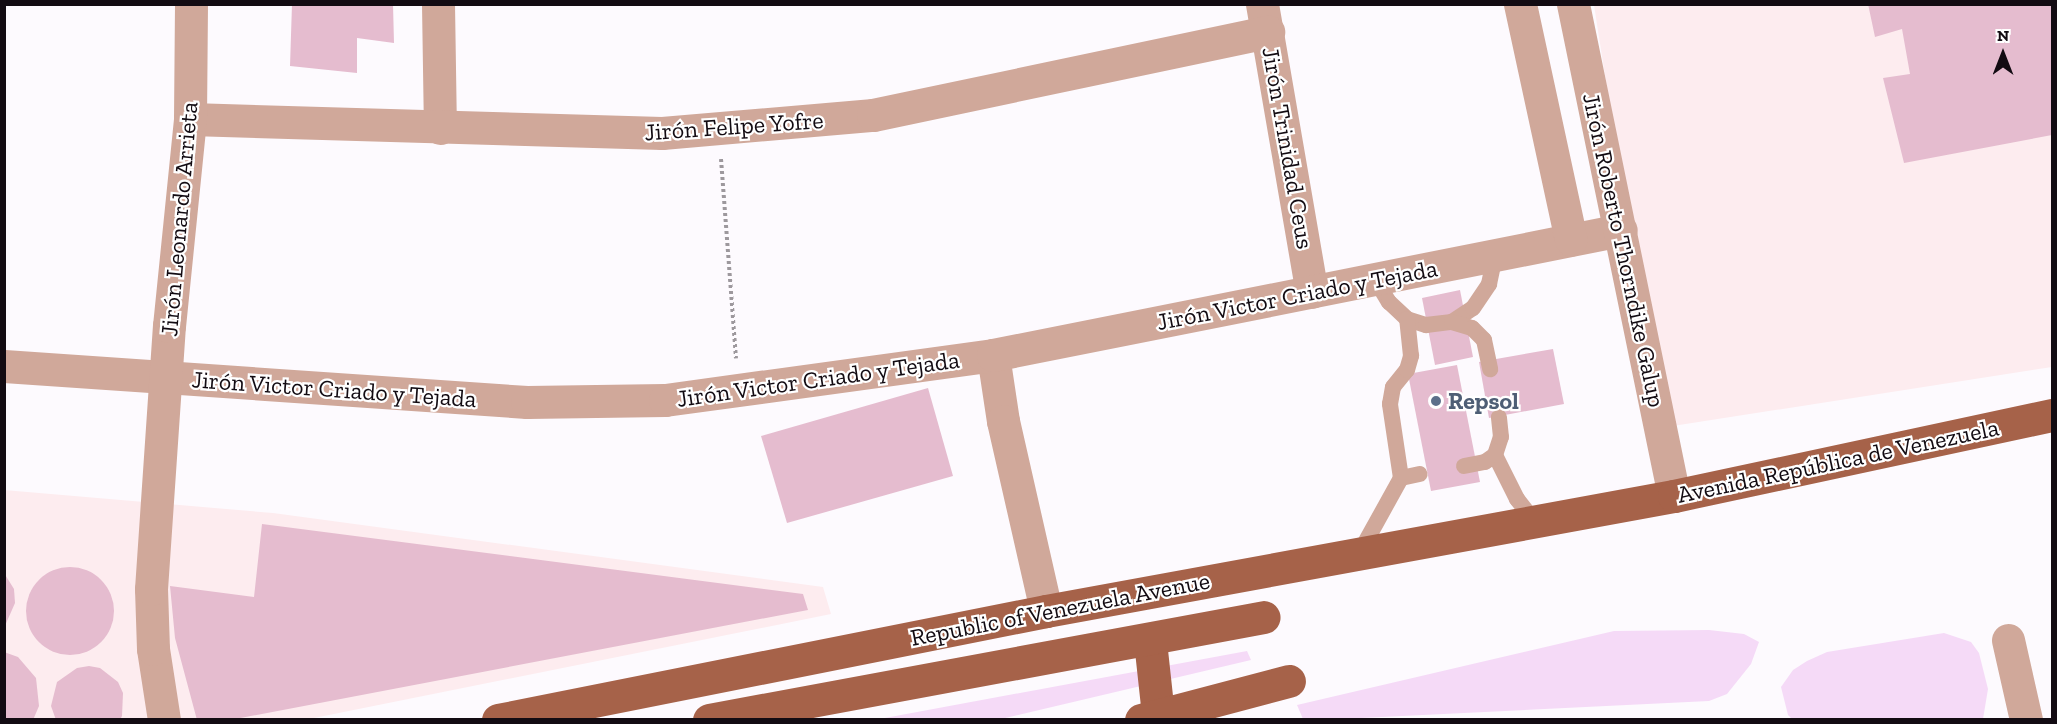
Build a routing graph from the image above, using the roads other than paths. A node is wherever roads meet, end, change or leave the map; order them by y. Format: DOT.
graph roads {
  1 [pos="191,4"];
  2 [pos="438,4"];
  3 [pos="1520,4"];
  4 [pos="1573,4"];
  5 [pos="1265,18"];
  6 [pos="190,119"];
  7 [pos="440,128"];
  8 [pos="1621,230"];
  9 [pos="1571,240"];
  10 [pos="1495,255"];
  11 [pos="1375,279"];
  12 [pos="1312,292"];
  13 [pos="1407,319"];
  14 [pos="1452,322"];
  15 [pos="993,355"];
  16 [pos="4,366"];
  17 [pos="1490,369"];
  18 [pos="166,378"];
  19 [pos="2052,415"];
  20 [pos="1498,417"];
  21 [pos="1495,455"];
  22 [pos="1464,466"];
  23 [pos="1420,474"];
  24 [pos="1401,478"];
  25 [pos="1674,496"];
  26 [pos="1534,521"];
  27 [pos="1360,552"];
  28 [pos="1046,611"];
  29 [pos="1264,617"];
  30 [pos="2008,640"];
  31 [pos="1150,641"];
  32 [pos="996,669"];
  33 [pos="1289,681"];
  34 [pos="1150,717"];
  35 [pos="164,720"];
  36 [pos="498,720"];
  37 [pos="709,720"];
  38 [pos="2026,720"];
  1 -- 6 [label="street, Jirón Leonardo Arrieta"];
  2 -- 7 [label="street"];
  3 -- 9 [label="street, Jirón Roberto Thorndike Galup"];
  4 -- 8 [label="street, Jirón Roberto Thorndike Galup"];
  5 -- 7 [label="street, Jirón Felipe Yofre"];
  5 -- 12 [label="street, Jirón Trinidad Ceus"];
  6 -- 7 [label="street, Jirón Felipe Yofre"];
  6 -- 18 [label="street, Jirón Leonardo Arrieta"];
  8 -- 9 [label="street, Jirón Victor Criado y Tejada"];
  8 -- 25 [label="street, Jirón Roberto Thorndike Galup"];
  9 -- 10 [label="street, Jirón Victor Criado y Tejada"];
  10 -- 11 [label="street, Jirón Victor Criado y Tejada"];
  10 -- 14 [label="lane"];
  11 -- 12 [label="street, Jirón Victor Criado y Tejada"];
  11 -- 13 [label="lane"];
  12 -- 15 [label="street, Jirón Victor Criado y Tejada"];
  13 -- 14 [label="lane"];
  13 -- 24 [label="lane"];
  14 -- 17 [label="lane"];
  15 -- 18 [label="street, Jirón Victor Criado y Tejada"];
  15 -- 28 [label="street"];
  16 -- 18 [label="street, Jirón Victor Criado y Tejada"];
  18 -- 35 [label="street, Jirón Leonardo Arrieta"];
  19 -- 25 [label="main road, Avenida República de Venezuela"];
  20 -- 21 [label="lane"];
  21 -- 22 [label="lane"];
  21 -- 26 [label="lane"];
  23 -- 24 [label="lane"];
  24 -- 27 [label="lane"];
  25 -- 26 [label="main road, Avenida República de Venezuela"];
  26 -- 27 [label="main road, Republic of Venezuela Avenue"];
  27 -- 28 [label="main road, Republic of Venezuela Avenue"];
  28 -- 32 [label="main road"];
  28 -- 36 [label="main road, Republic of Venezuela Avenue"];
  29 -- 31 [label="main road, Republic of Venezuela Avenue"];
  30 -- 38 [label="street"];
  31 -- 32 [label="main road, Republic of Venezuela Avenue"];
  31 -- 34 [label="main road"];
  32 -- 37 [label="main road, Republic of Venezuela Avenue"];
  33 -- 34 [label="main road"];
}
